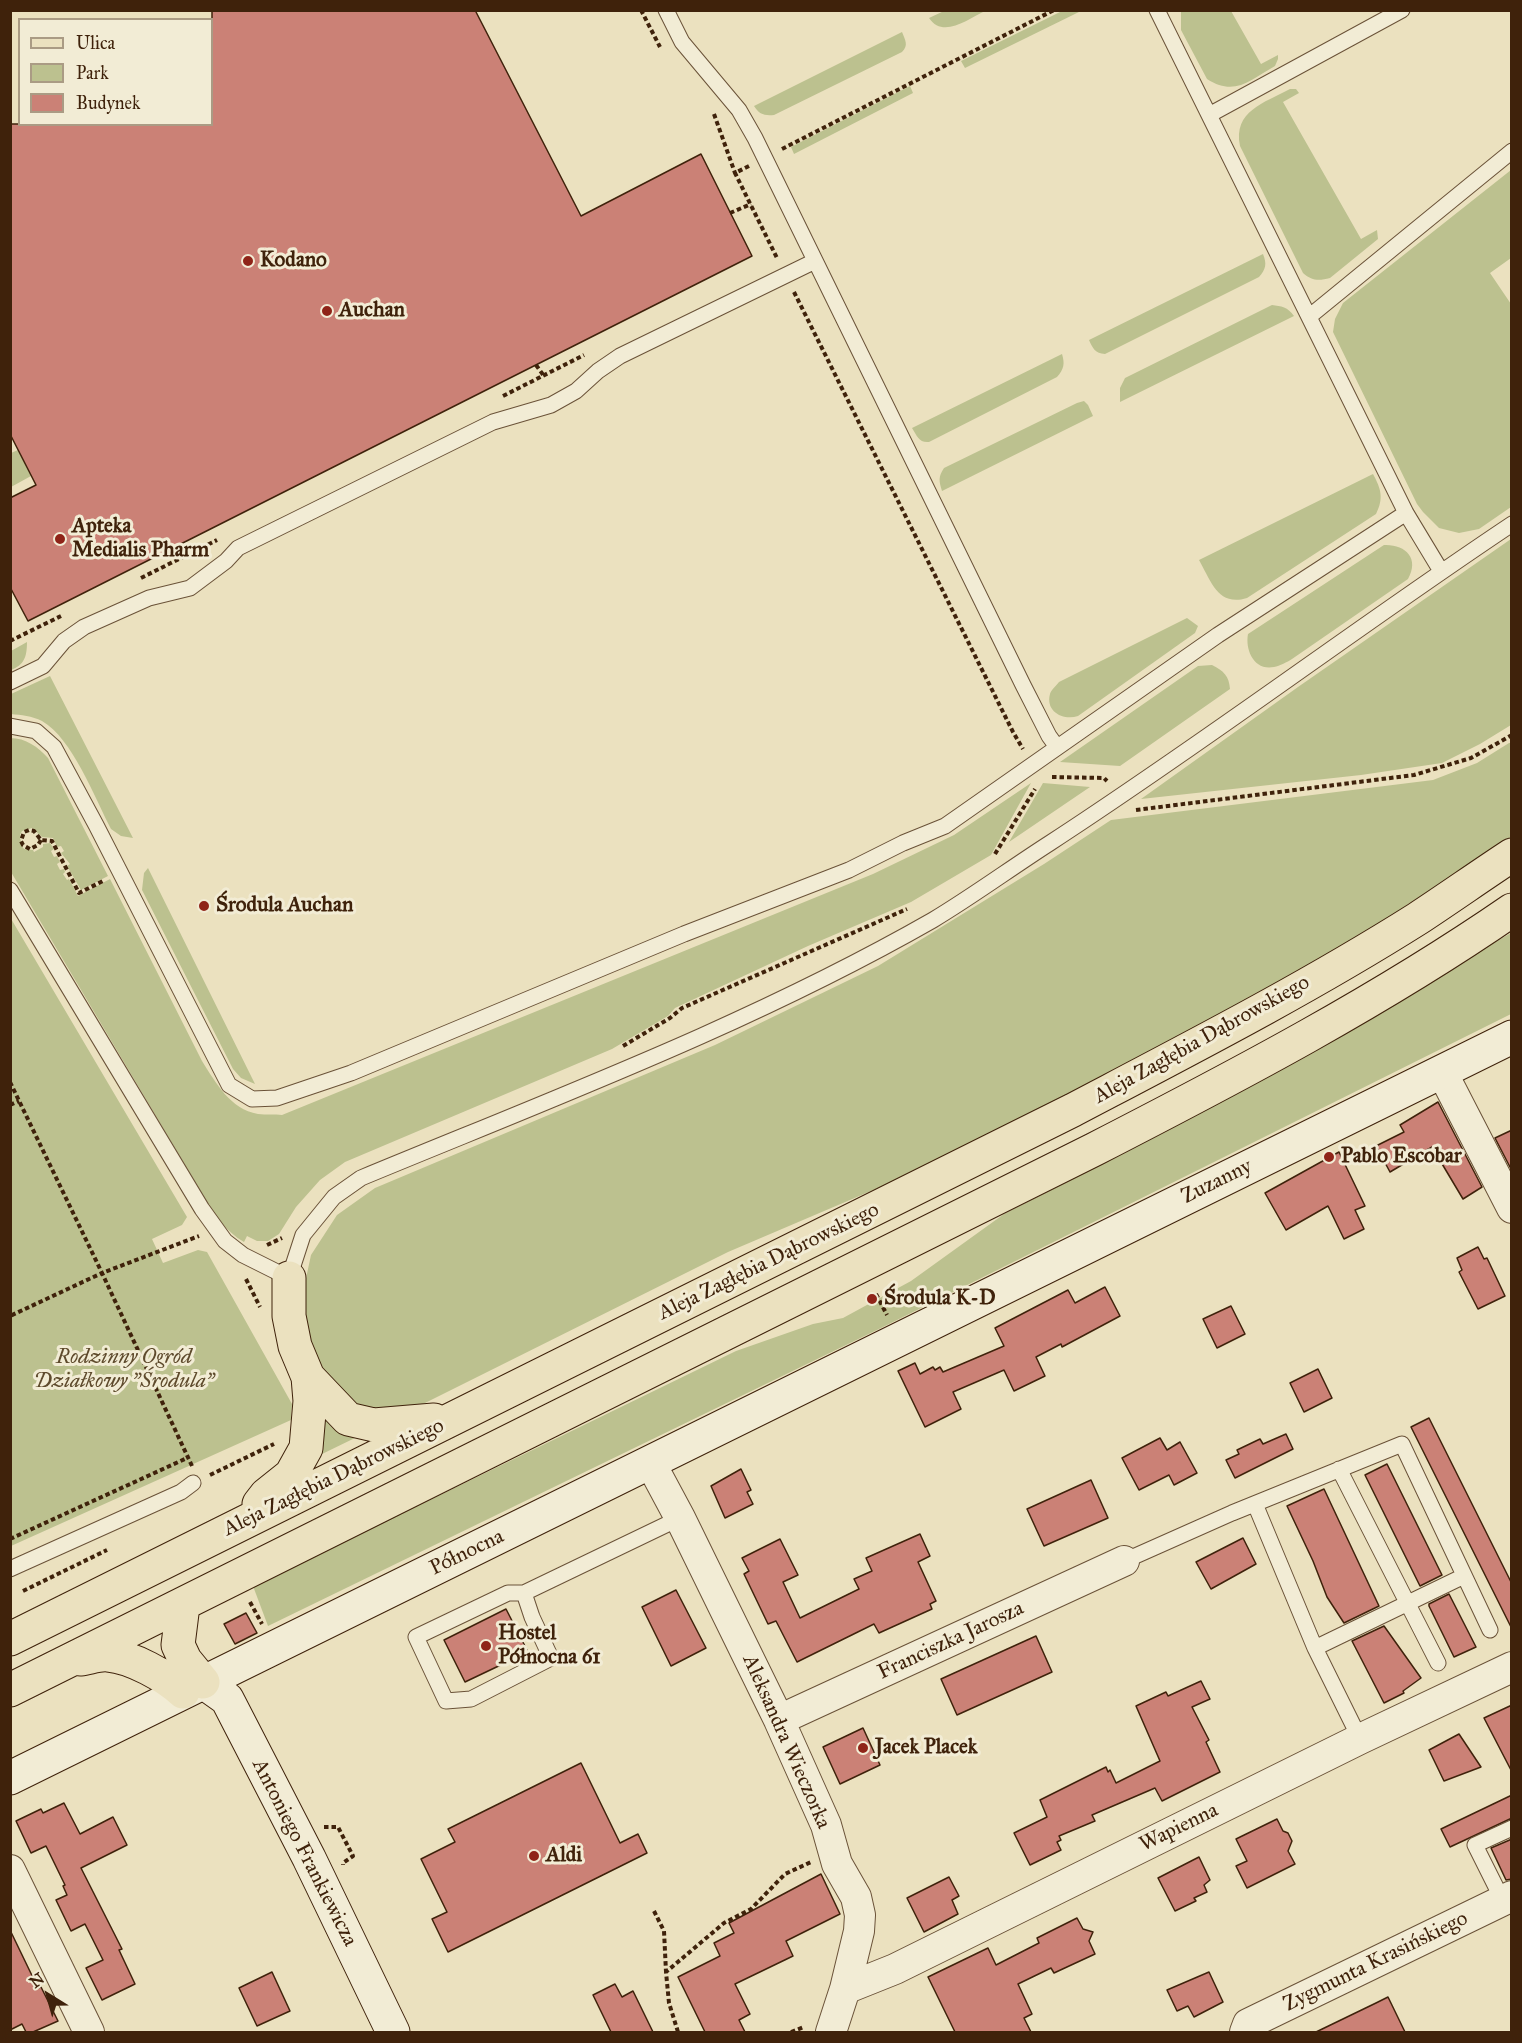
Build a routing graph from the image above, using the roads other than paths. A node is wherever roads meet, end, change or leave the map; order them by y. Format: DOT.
graph roads {
  1 [pos="666,10"];
  2 [pos="1157,10"];
  3 [pos="1402,10"];
  4 [pos="1209,115"];
  5 [pos="1512,151"];
  6 [pos="815,261"];
  7 [pos="1310,316"];
  8 [pos="1406,513"];
  9 [pos="1512,524"];
  10 [pos="1442,571"];
  11 [pos="10,682"];
  12 [pos="10,726"];
  13 [pos="1057,747"];
  14 [pos="1512,855"];
  15 [pos="10,890"];
  16 [pos="1512,910"];
  17 [pos="1512,1037"];
  18 [pos="1442,1072"];
  19 [pos="1512,1208"];
  20 [pos="289,1278"];
  21 [pos="923,1327"];
  22 [pos="308,1377"];
  23 [pos="454,1418"];
  24 [pos="650,1462"];
  25 [pos="1339,1469"];
  26 [pos="193,1483"];
  27 [pos="1255,1504"];
  28 [pos="680,1518"];
  29 [pos="243,1524"];
  30 [pos="1124,1561"];
  31 [pos="10,1569"];
  32 [pos="1464,1576"];
  33 [pos="524,1593"];
  34 [pos="1407,1603"];
  35 [pos="183,1605"];
  36 [pos="1490,1630"];
  37 [pos="10,1639"];
  38 [pos="1316,1648"];
  39 [pos="69,1661"];
  40 [pos="1438,1663"];
  41 [pos="1512,1666"];
  42 [pos="193,1687"];
  43 [pos="10,1690"];
  44 [pos="779,1720"];
  45 [pos="1360,1739"];
  46 [pos="10,1778"];
  47 [pos="1512,1828"];
  48 [pos="10,1870"];
  49 [pos="1507,1898"];
  50 [pos="845,1989"];
  51 [pos="89,2032"];
  52 [pos="393,2032"];
  53 [pos="831,2032"];
  54 [pos="1245,2032"];
  1 -- 6 [label="lane"];
  2 -- 4 [label="lane"];
  3 -- 4 [label="lane"];
  4 -- 7 [label="lane"];
  5 -- 7 [label="lane"];
  6 -- 11 [label="lane"];
  6 -- 13 [label="lane"];
  7 -- 8 [label="lane"];
  8 -- 10 [label="lane"];
  8 -- 13 [label="lane"];
  9 -- 10 [label="lane"];
  10 -- 20 [label="lane"];
  12 -- 13 [label="lane"];
  14 -- 23 [label="main road, Aleja Zagłębia Dąbrowskiego"];
  15 -- 20 [label="lane"];
  16 -- 35 [label="main road"];
  17 -- 18 [label="street, Zuzanny"];
  18 -- 19 [label="street"];
  18 -- 21 [label="street, Zuzanny"];
  20 -- 22 [label="main road"];
  21 -- 24 [label="street, Północna"];
  22 -- 23 [label="main road"];
  22 -- 29 [label="main road"];
  23 -- 29 [label="main road, Aleja Zagłębia Dąbrowskiego"];
  24 -- 28 [label="street, Aleksandra Wieczorka"];
  24 -- 42 [label="street, Północna"];
  25 -- 27 [label="lane"];
  25 -- 32 [label="lane"];
  25 -- 34 [label="lane"];
  26 -- 31 [label="lane"];
  27 -- 30 [label="lane"];
  27 -- 38 [label="lane"];
  28 -- 33 [label="lane"];
  28 -- 44 [label="street, Aleksandra Wieczorka"];
  29 -- 37 [label="main road, Aleja Zagłębia Dąbrowskiego"];
  30 -- 44 [label="street, Franciszka Jarosza"];
  32 -- 34 [label="lane"];
  32 -- 36 [label="lane"];
  33 -- 33 [label="lane"];
  34 -- 38 [label="lane"];
  34 -- 40 [label="lane"];
  35 -- 39 [label="main road"];
  35 -- 42 [label="main road"];
  38 -- 45 [label="lane"];
  39 -- 42 [label="main road"];
  39 -- 43 [label="main road"];
  41 -- 45 [label="street, Wapienna"];
  42 -- 46 [label="street, Północna"];
  42 -- 52 [label="street, Antoniego Frankiewicza"];
  44 -- 50 [label="street, Aleksandra Wieczorka"];
  45 -- 50 [label="street, Wapienna"];
  47 -- 49 [label="lane"];
  48 -- 51 [label="street"];
  49 -- 54 [label="street, Zygmunta Krasińskiego"];
  50 -- 53 [label="street, Aleksandra Wieczorka"];
}
